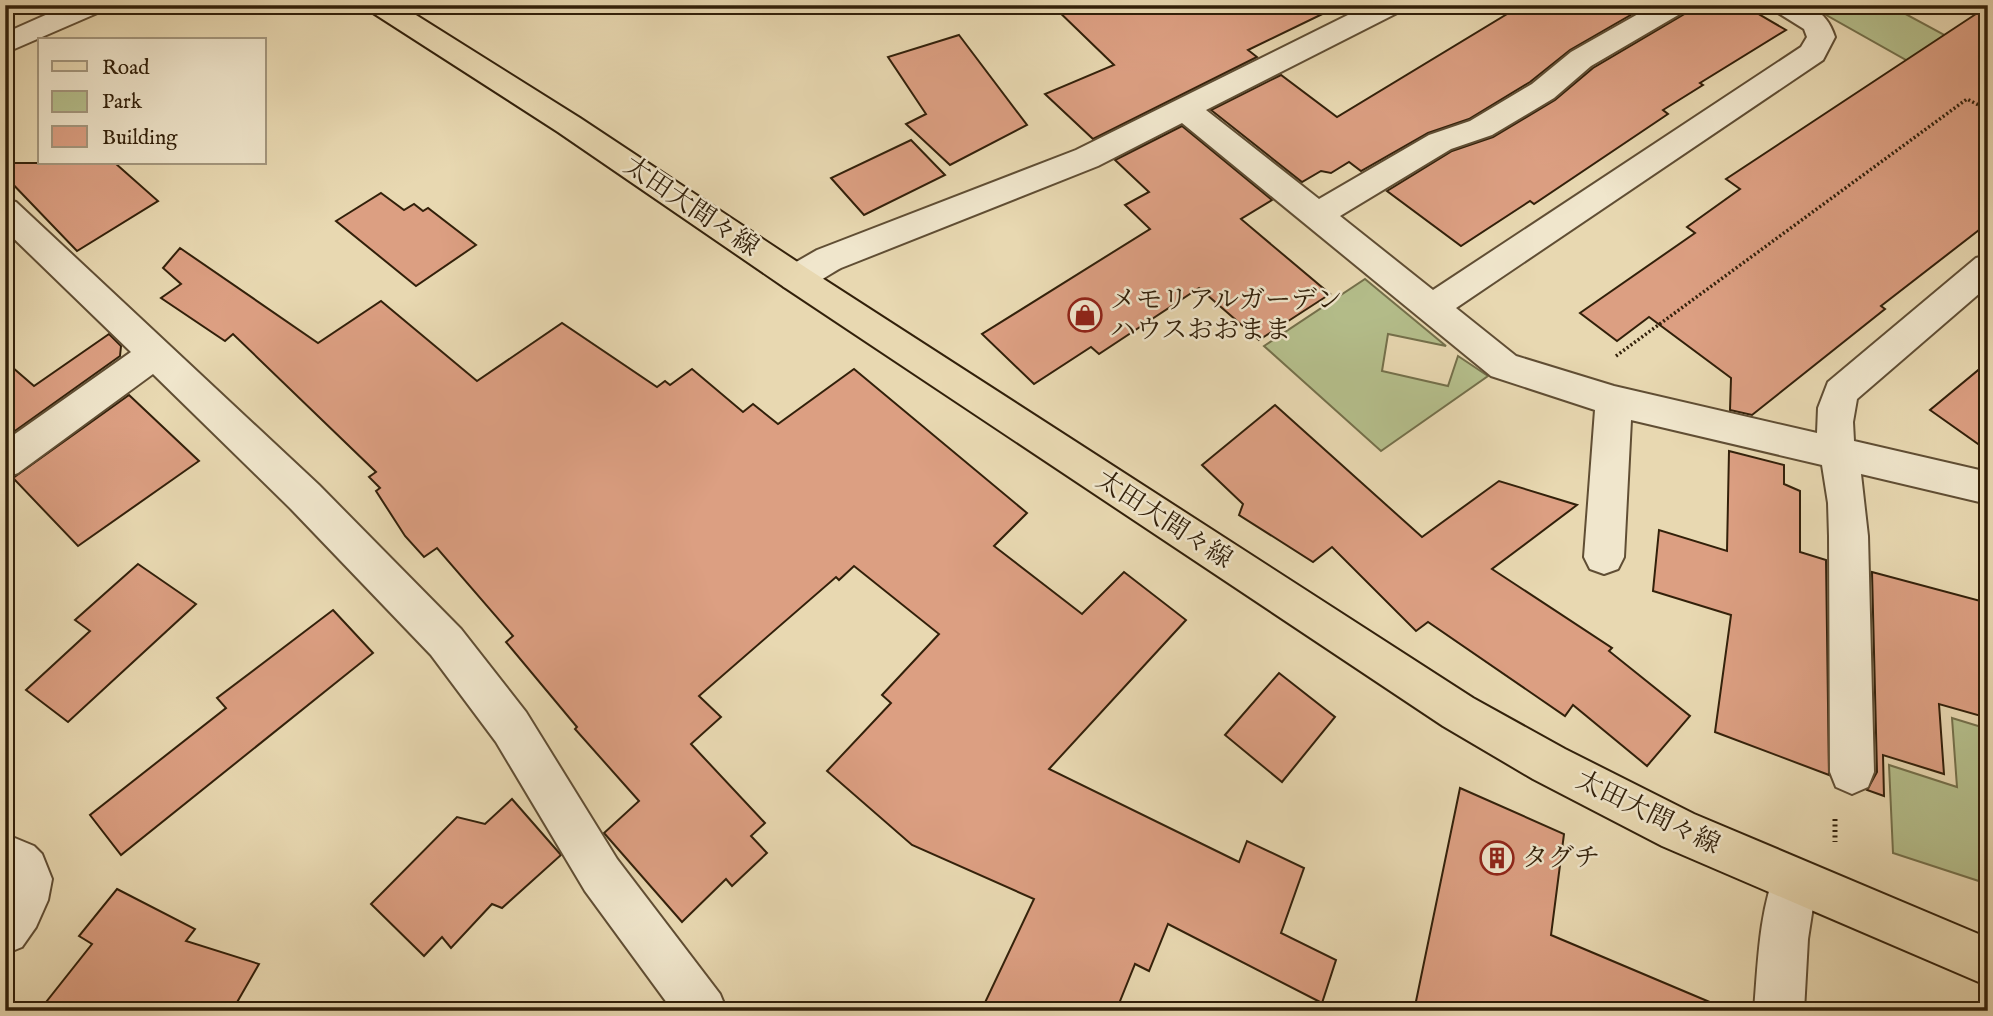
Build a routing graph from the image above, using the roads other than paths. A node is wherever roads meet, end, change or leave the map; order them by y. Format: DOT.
graph roads {
  1 [pos="92,5"];
  2 [pos="380,5"];
  3 [pos="1391,5"];
  4 [pos="1675,5"];
  5 [pos="1785,5"];
  6 [pos="7,42"];
  7 [pos="1186,110"];
  8 [pos="5,210"];
  9 [pos="1316,216"];
  10 [pos="1988,267"];
  11 [pos="796,278"];
  12 [pos="1431,309"];
  13 [pos="155,354"];
  14 [pos="1612,383"];
  15 [pos="1836,451"];
  16 [pos="5,462"];
  17 [pos="1988,488"];
  18 [pos="1604,557"];
  19 [pos="1852,772"];
  20 [pos="5,858"];
  21 [pos="1794,881"];
  22 [pos="5,930"];
  23 [pos="1988,962"];
  24 [pos="703,1011"];
  25 [pos="1779,1011"];
  1 -- 6 [label="street"];
  2 -- 11 [label="main road, 太田大間々線"];
  3 -- 7 [label="street"];
  4 -- 9 [label="street"];
  5 -- 12 [label="street"];
  7 -- 9 [label="street"];
  7 -- 11 [label="street"];
  8 -- 13 [label="street"];
  9 -- 12 [label="street"];
  10 -- 15 [label="street"];
  11 -- 21 [label="main road, 太田大間々線"];
  12 -- 14 [label="street"];
  13 -- 16 [label="street"];
  13 -- 24 [label="street"];
  14 -- 15 [label="street"];
  14 -- 18 [label="street"];
  15 -- 17 [label="street"];
  15 -- 19 [label="street"];
  20 -- 22 [label="street"];
  21 -- 23 [label="main road, 太田大間々線"];
  21 -- 25 [label="street"];
}
